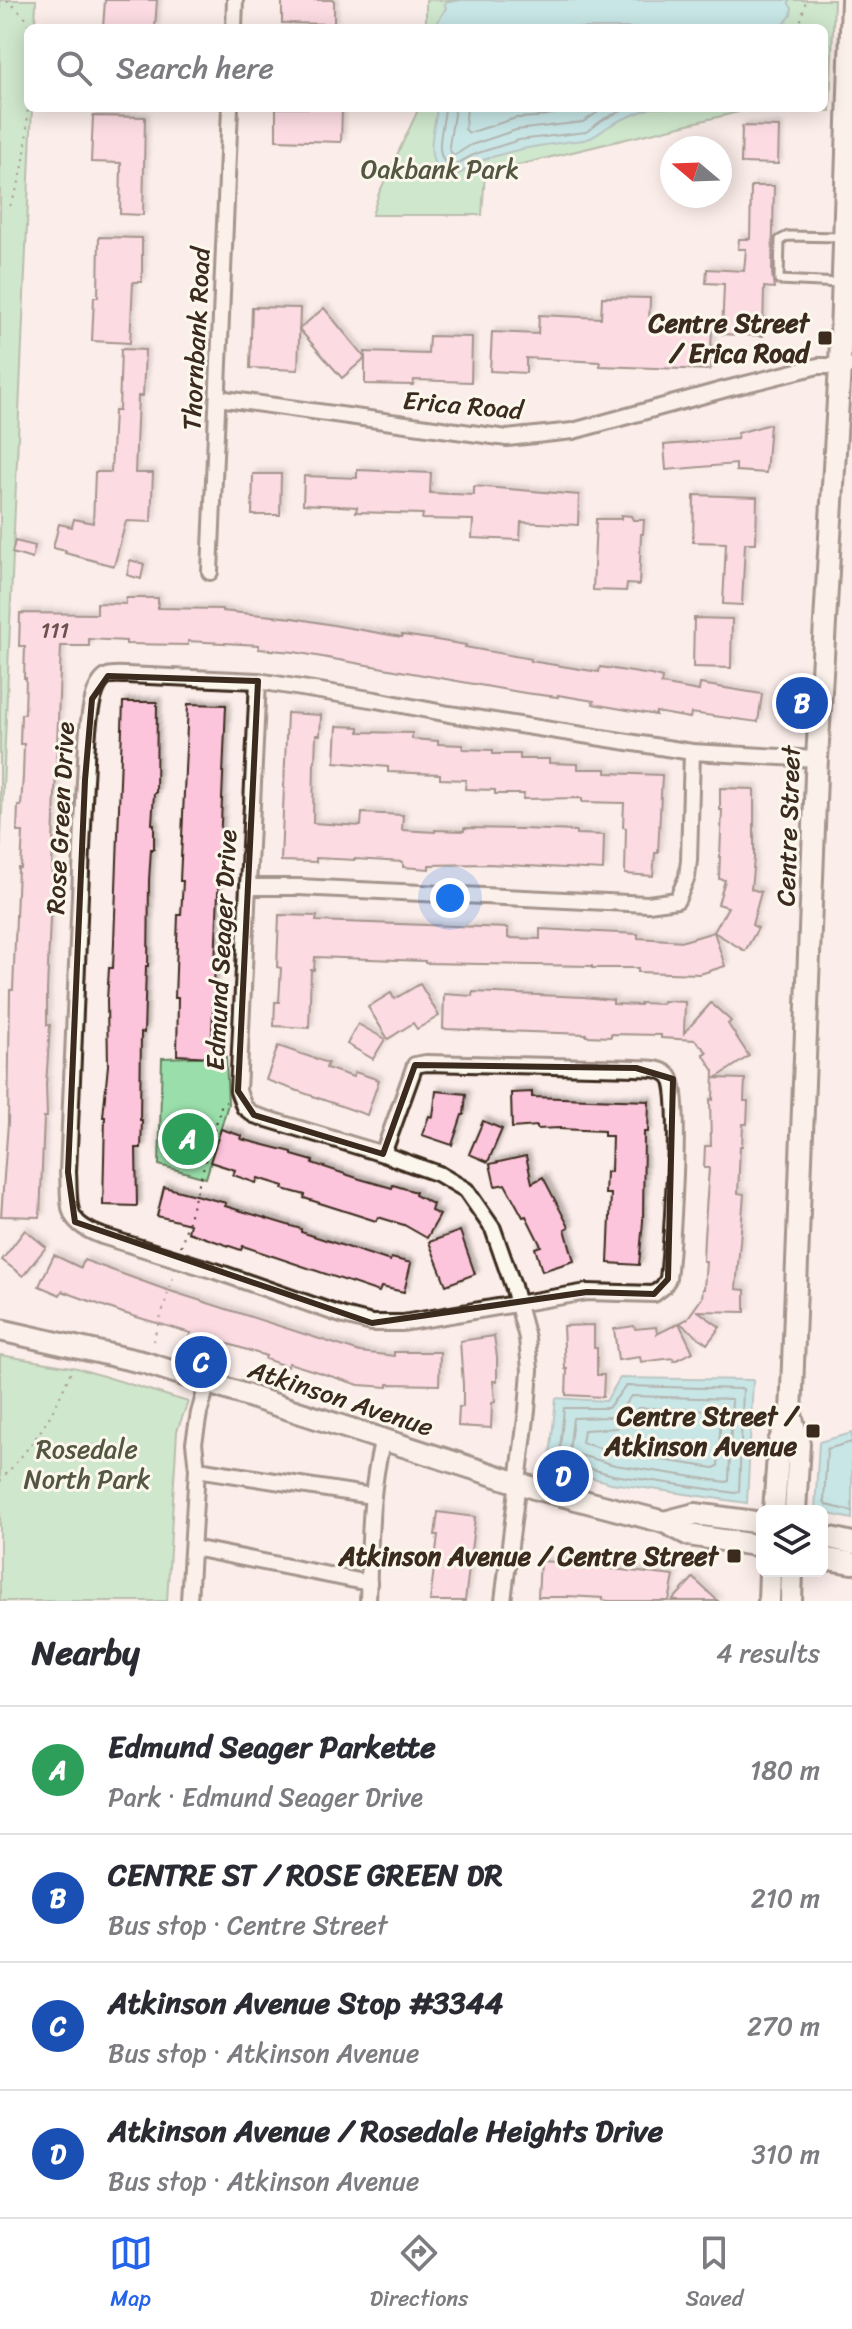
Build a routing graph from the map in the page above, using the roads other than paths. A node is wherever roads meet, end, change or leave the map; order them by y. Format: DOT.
graph roads {
  1 [pos="235,0"];
  2 [pos="852,0"];
  3 [pos="234,24"];
  4 [pos="851,41"];
  5 [pos="230,112"];
  6 [pos="844,237"];
  7 [pos="843,283"];
  8 [pos="846,366"];
  9 [pos="218,398"];
  10 [pos="210,572"];
  11 [pos="258,681"];
  12 [pos="692,752"];
  13 [pos="817,759"];
  14 [pos="249,887"];
  15 [pos="383,1154"];
  16 [pos="517,1303"];
  17 [pos="0,1330"];
  18 [pos="208,1382"];
  19 [pos="791,1415"];
  20 [pos="383,1439"];
  21 [pos="197,1469"];
  22 [pos="517,1482"];
  23 [pos="372,1496"];
  24 [pos="774,1505"];
  25 [pos="795,1505"];
  26 [pos="664,1522"];
  27 [pos="756,1522"];
  28 [pos="828,1537"];
  29 [pos="852,1543"];
  30 [pos="756,1545"];
  31 [pos="193,1548"];
  32 [pos="828,1559"];
  33 [pos="852,1563"];
  34 [pos="770,1577"];
  35 [pos="792,1577"];
  36 [pos="369,1583"];
  37 [pos="189,1601"];
  38 [pos="368,1601"];
  39 [pos="503,1601"];
  40 [pos="769,1601"];
  41 [pos="791,1601"];
  1 -- 3 [label="street"];
  2 -- 4 [label="main road, Centre Street"];
  4 -- 6 [label="main road, Centre Street"];
  5 -- 9 [label="street, Thornbank Road"];
  6 -- 7 [label="main road, Centre Street"];
  6 -- 7 [label="lane"];
  7 -- 8 [label="main road, Centre Street"];
  8 -- 9 [label="street, Erica Road"];
  8 -- 13 [label="main road, Centre Street"];
  9 -- 10 [label="street, Thornbank Road"];
  11 -- 12 [label="street, Rose Green Drive"];
  11 -- 14 [label="street, Edmund Seager Drive"];
  11 -- 16 [label="street, Rose Green Drive"];
  12 -- 13 [label="street, Rose Green Drive"];
  12 -- 14 [label="street"];
  13 -- 19 [label="main road, Centre Street"];
  14 -- 15 [label="street, Edmund Seager Drive"];
  15 -- 16 [label="street, Edmund Seager Drive"];
  15 -- 16 [label="street"];
  16 -- 22 [label="street, Edmund Seager Drive"];
  17 -- 18 [label="main road, Atkinson Avenue"];
  18 -- 20 [label="main road, Atkinson Avenue"];
  18 -- 21 [label="street"];
  19 -- 24 [label="main road, Centre Street"];
  19 -- 25 [label="main road, Centre Street"];
  20 -- 22 [label="main road, Atkinson Avenue"];
  20 -- 23 [label="street"];
  21 -- 23 [label="street"];
  21 -- 31 [label="street"];
  22 -- 26 [label="main road, Atkinson Avenue"];
  22 -- 39 [label="street, Edmund Seager Drive"];
  23 -- 36 [label="street"];
  26 -- 27 [label="main road, Atkinson Avenue"];
  26 -- 30 [label="main road, Atkinson Avenue"];
  28 -- 29 [label="main road"];
  31 -- 36 [label="street"];
  31 -- 37 [label="street"];
  32 -- 33 [label="main road"];
  34 -- 40 [label="main road"];
  35 -- 41 [label="main road"];
  36 -- 38 [label="street"];
}
